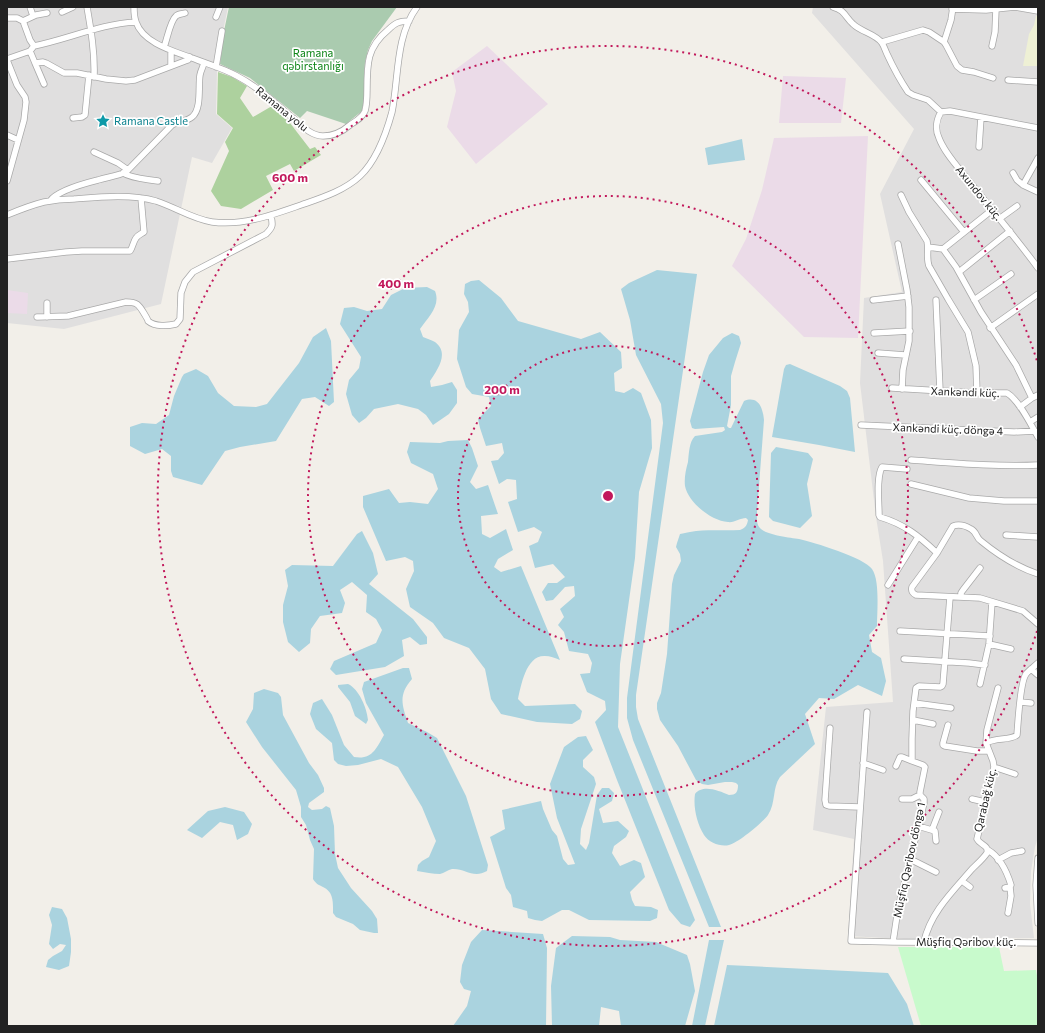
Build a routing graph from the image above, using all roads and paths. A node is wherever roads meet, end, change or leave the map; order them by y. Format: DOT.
graph roads {
  1 [pos="30,7"];
  2 [pos="73,7"];
  3 [pos="87,7"];
  4 [pos="134,7"];
  5 [pos="220,7"];
  6 [pos="417,7"];
  7 [pos="832,7"];
  8 [pos="952,8"];
  9 [pos="1023,8"];
  10 [pos="996,9"];
  11 [pos="1038,11"];
  12 [pos="62,12"];
  13 [pos="47,13"];
  14 [pos="185,13"];
  15 [pos="33,16"];
  16 [pos="216,17"];
  17 [pos="7,18"];
  18 [pos="22,21"];
  19 [pos="409,21"];
  20 [pos="135,22"];
  21 [pos="91,31"];
  22 [pos="222,31"];
  23 [pos="882,42"];
  24 [pos="944,42"];
  25 [pos="992,46"];
  26 [pos="32,48"];
  27 [pos="164,48"];
  28 [pos="171,51"];
  29 [pos="190,57"];
  30 [pos="7,60"];
  31 [pos="35,63"];
  32 [pos="204,63"];
  33 [pos="171,66"];
  34 [pos="216,67"];
  35 [pos="92,76"];
  36 [pos="993,78"];
  37 [pos="1008,80"];
  38 [pos="1038,82"];
  39 [pos="44,84"];
  40 [pos="941,112"];
  41 [pos="981,117"];
  42 [pos="73,118"];
  43 [pos="1038,128"];
  44 [pos="7,135"];
  45 [pos="18,140"];
  46 [pos="979,147"];
  47 [pos="94,152"];
  48 [pos="1038,158"];
  49 [pos="126,172"];
  50 [pos="1013,173"];
  51 [pos="158,180"];
  52 [pos="920,180"];
  53 [pos="7,181"];
  54 [pos="1023,185"];
  55 [pos="1038,192"];
  56 [pos="901,195"];
  57 [pos="141,198"];
  58 [pos="50,201"];
  59 [pos="1017,206"];
  60 [pos="992,210"];
  61 [pos="7,215"];
  62 [pos="271,216"];
  63 [pos="1000,219"];
  64 [pos="1010,231"];
  65 [pos="964,232"];
  66 [pos="898,244"];
  67 [pos="928,246"];
  68 [pos="943,249"];
  69 [pos="7,259"];
  70 [pos="1037,266"];
  71 [pos="959,272"];
  72 [pos="1011,274"];
  73 [pos="1038,294"];
  74 [pos="908,296"];
  75 [pos="873,300"];
  76 [pos="936,300"];
  77 [pos="974,300"];
  78 [pos="47,302"];
  79 [pos="36,317"];
  80 [pos="46,317"];
  81 [pos="990,328"];
  82 [pos="910,331"];
  83 [pos="874,333"];
  84 [pos="878,353"];
  85 [pos="906,355"];
  86 [pos="892,388"];
  87 [pos="902,389"];
  88 [pos="940,391"];
  89 [pos="977,393"];
  90 [pos="1038,396"];
  91 [pos="1032,398"];
  92 [pos="1020,407"];
  93 [pos="1038,417"];
  94 [pos="1030,422"];
  95 [pos="861,425"];
  96 [pos="1035,431"];
  97 [pos="1038,437"];
  98 [pos="911,460"];
  99 [pos="1038,465"];
  100 [pos="907,469"];
  101 [pos="911,484"];
  102 [pos="1038,501"];
  103 [pos="1006,535"];
  104 [pos="918,537"];
  105 [pos="1038,538"];
  106 [pos="937,553"];
  107 [pos="980,568"];
  108 [pos="1038,574"];
  109 [pos="888,585"];
  110 [pos="950,597"];
  111 [pos="961,597"];
  112 [pos="992,602"];
  113 [pos="1038,624"];
  114 [pos="900,631"];
  115 [pos="947,634"];
  116 [pos="990,636"];
  117 [pos="989,644"];
  118 [pos="1011,649"];
  119 [pos="904,659"];
  120 [pos="945,662"];
  121 [pos="1038,663"];
  122 [pos="985,665"];
  123 [pos="1031,669"];
  124 [pos="1038,675"];
  125 [pos="980,684"];
  126 [pos="998,688"];
  127 [pos="1020,702"];
  128 [pos="914,703"];
  129 [pos="1031,703"];
  130 [pos="951,708"];
  131 [pos="867,712"];
  132 [pos="913,720"];
  133 [pos="932,724"];
  134 [pos="948,725"];
  135 [pos="830,728"];
  136 [pos="986,743"];
  137 [pos="988,751"];
  138 [pos="912,761"];
  139 [pos="863,763"];
  140 [pos="896,766"];
  141 [pos="994,767"];
  142 [pos="883,770"];
  143 [pos="1015,774"];
  144 [pos="920,795"];
  145 [pos="902,799"];
  146 [pos="972,800"];
  147 [pos="985,802"];
  148 [pos="860,808"];
  149 [pos="940,812"];
  150 [pos="918,826"];
  151 [pos="932,830"];
  152 [pos="936,841"];
  153 [pos="988,850"];
  154 [pos="1022,851"];
  155 [pos="1038,858"];
  156 [pos="910,859"];
  157 [pos="998,860"];
  158 [pos="936,872"];
  159 [pos="962,881"];
  160 [pos="970,887"];
  161 [pos="1008,913"];
  162 [pos="1038,923"];
  163 [pos="894,942"];
  164 [pos="924,942"];
  165 [pos="1038,942"];
  1 -- 15 [label="street"];
  2 -- 12 [label="street"];
  3 -- 21 [label="street"];
  4 -- 20 [label="street"];
  5 -- 16 [label="street"];
  6 -- 19 [label="street"];
  7 -- 23 [label="street"];
  8 -- 10 [label="street"];
  8 -- 24 [label="street"];
  9 -- 10 [label="street"];
  9 -- 11 [label="street"];
  10 -- 25 [label="street"];
  13 -- 15 [label="street"];
  14 -- 27 [label="street"];
  15 -- 18 [label="street"];
  17 -- 18 [label="street"];
  18 -- 26 [label="street"];
  19 -- 34 [label="street, Ramana yolu"];
  19 -- 62 [label="street"];
  20 -- 21 [label="street"];
  20 -- 27 [label="street, Ramana yolu"];
  21 -- 26 [label="street"];
  21 -- 35 [label="street"];
  22 -- 34 [label="street"];
  23 -- 24 [label="street"];
  23 -- 40 [label="street"];
  24 -- 36 [label="street"];
  26 -- 30 [label="street"];
  26 -- 31 [label="street"];
  27 -- 28 [label="street, Ramana yolu"];
  28 -- 29 [label="street, Ramana yolu"];
  28 -- 33 [label="street"];
  29 -- 32 [label="street, Ramana yolu"];
  29 -- 33 [label="street"];
  30 -- 45 [label="street"];
  31 -- 35 [label="street"];
  31 -- 39 [label="street"];
  32 -- 34 [label="street, Ramana yolu"];
  32 -- 49 [label="street"];
  33 -- 35 [label="street"];
  35 -- 42 [label="street"];
  37 -- 38 [label="street"];
  40 -- 41 [label="street"];
  40 -- 60 [label="street, Axundov küç."];
  41 -- 43 [label="street"];
  41 -- 46 [label="street"];
  44 -- 45 [label="street"];
  45 -- 53 [label="street"];
  47 -- 49 [label="street"];
  48 -- 54 [label="street"];
  49 -- 51 [label="street"];
  49 -- 58 [label="street"];
  50 -- 54 [label="street"];
  52 -- 65 [label="street"];
  54 -- 55 [label="street"];
  56 -- 67 [label="street"];
  57 -- 58 [label="street"];
  57 -- 62 [label="street"];
  57 -- 69 [label="street"];
  58 -- 61 [label="street"];
  59 -- 63 [label="street"];
  60 -- 63 [label="street, Axundov küç."];
  60 -- 65 [label="street"];
  62 -- 80 [label="street"];
  63 -- 64 [label="street, Axundov küç."];
  64 -- 70 [label="street, Axundov küç."];
  64 -- 71 [label="street"];
  65 -- 68 [label="street"];
  66 -- 74 [label="street"];
  67 -- 68 [label="street"];
  67 -- 89 [label="street"];
  68 -- 71 [label="street"];
  71 -- 77 [label="street"];
  72 -- 77 [label="street"];
  73 -- 81 [label="street"];
  74 -- 75 [label="street"];
  74 -- 82 [label="street"];
  76 -- 88 [label="street"];
  77 -- 81 [label="street"];
  78 -- 80 [label="street"];
  79 -- 80 [label="street"];
  81 -- 91 [label="street"];
  82 -- 83 [label="street"];
  82 -- 85 [label="street"];
  84 -- 85 [label="street"];
  85 -- 87 [label="street"];
  86 -- 87 [label="street, Xankəndi küç."];
  87 -- 88 [label="street, Xankəndi küç."];
  88 -- 89 [label="street, Xankəndi küç."];
  89 -- 92 [label="street, Xankəndi küç."];
  90 -- 91 [label="street"];
  91 -- 92 [label="street"];
  92 -- 94 [label="street, Xankəndi küç."];
  93 -- 94 [label="street"];
  94 -- 96 [label="street, Xankəndi küç."];
  95 -- 96 [label="street, Xankəndi küç. döngə 4"];
  96 -- 97 [label="street, Xankəndi küç."];
  98 -- 99 [label="street"];
  100 -- 104 [label="street"];
  101 -- 102 [label="street"];
  103 -- 105 [label="street"];
  104 -- 106 [label="street"];
  104 -- 109 [label="street"];
  106 -- 108 [label="street"];
  106 -- 110 [label="street"];
  107 -- 111 [label="street"];
  110 -- 111 [label="street"];
  110 -- 115 [label="street"];
  111 -- 112 [label="street"];
  112 -- 113 [label="street"];
  112 -- 116 [label="street"];
  114 -- 115 [label="street"];
  115 -- 116 [label="street"];
  115 -- 120 [label="street"];
  116 -- 117 [label="street"];
  117 -- 118 [label="street"];
  117 -- 122 [label="street"];
  119 -- 120 [label="street"];
  120 -- 122 [label="street"];
  120 -- 128 [label="street"];
  121 -- 123 [label="street"];
  122 -- 125 [label="street"];
  123 -- 124 [label="street"];
  123 -- 127 [label="street"];
  126 -- 136 [label="street"];
  127 -- 129 [label="street"];
  127 -- 136 [label="street"];
  128 -- 130 [label="street"];
  128 -- 132 [label="street"];
  131 -- 139 [label="street"];
  132 -- 133 [label="street"];
  132 -- 138 [label="street"];
  134 -- 137 [label="street"];
  135 -- 148 [label="street"];
  136 -- 137 [label="street, Qarabağ küç."];
  137 -- 141 [label="street, Qarabağ küç."];
  138 -- 140 [label="street"];
  138 -- 144 [label="street, Müşfiq Qəribov döngə 1"];
  139 -- 142 [label="street"];
  139 -- 148 [label="street"];
  141 -- 143 [label="street"];
  141 -- 147 [label="street, Qarabağ küç."];
  144 -- 145 [label="street"];
  144 -- 150 [label="street, Müşfiq Qəribov döngə 1"];
  146 -- 147 [label="street"];
  147 -- 153 [label="street, Qarabağ küç."];
  148 -- 163 [label="street, Müşfiq Qəribov küç."];
  149 -- 151 [label="street"];
  150 -- 151 [label="street"];
  150 -- 156 [label="street, Müşfiq Qəribov döngə 1"];
  151 -- 152 [label="street"];
  153 -- 157 [label="street"];
  153 -- 159 [label="street"];
  154 -- 157 [label="street"];
  155 -- 162 [label="street"];
  156 -- 158 [label="street"];
  156 -- 163 [label="street, Müşfiq Qəribov döngə 1"];
  157 -- 161 [label="street"];
  159 -- 160 [label="street"];
  159 -- 164 [label="street"];
  163 -- 164 [label="street, Müşfiq Qəribov küç."];
  164 -- 165 [label="street, Müşfiq Qəribov küç."];
}
